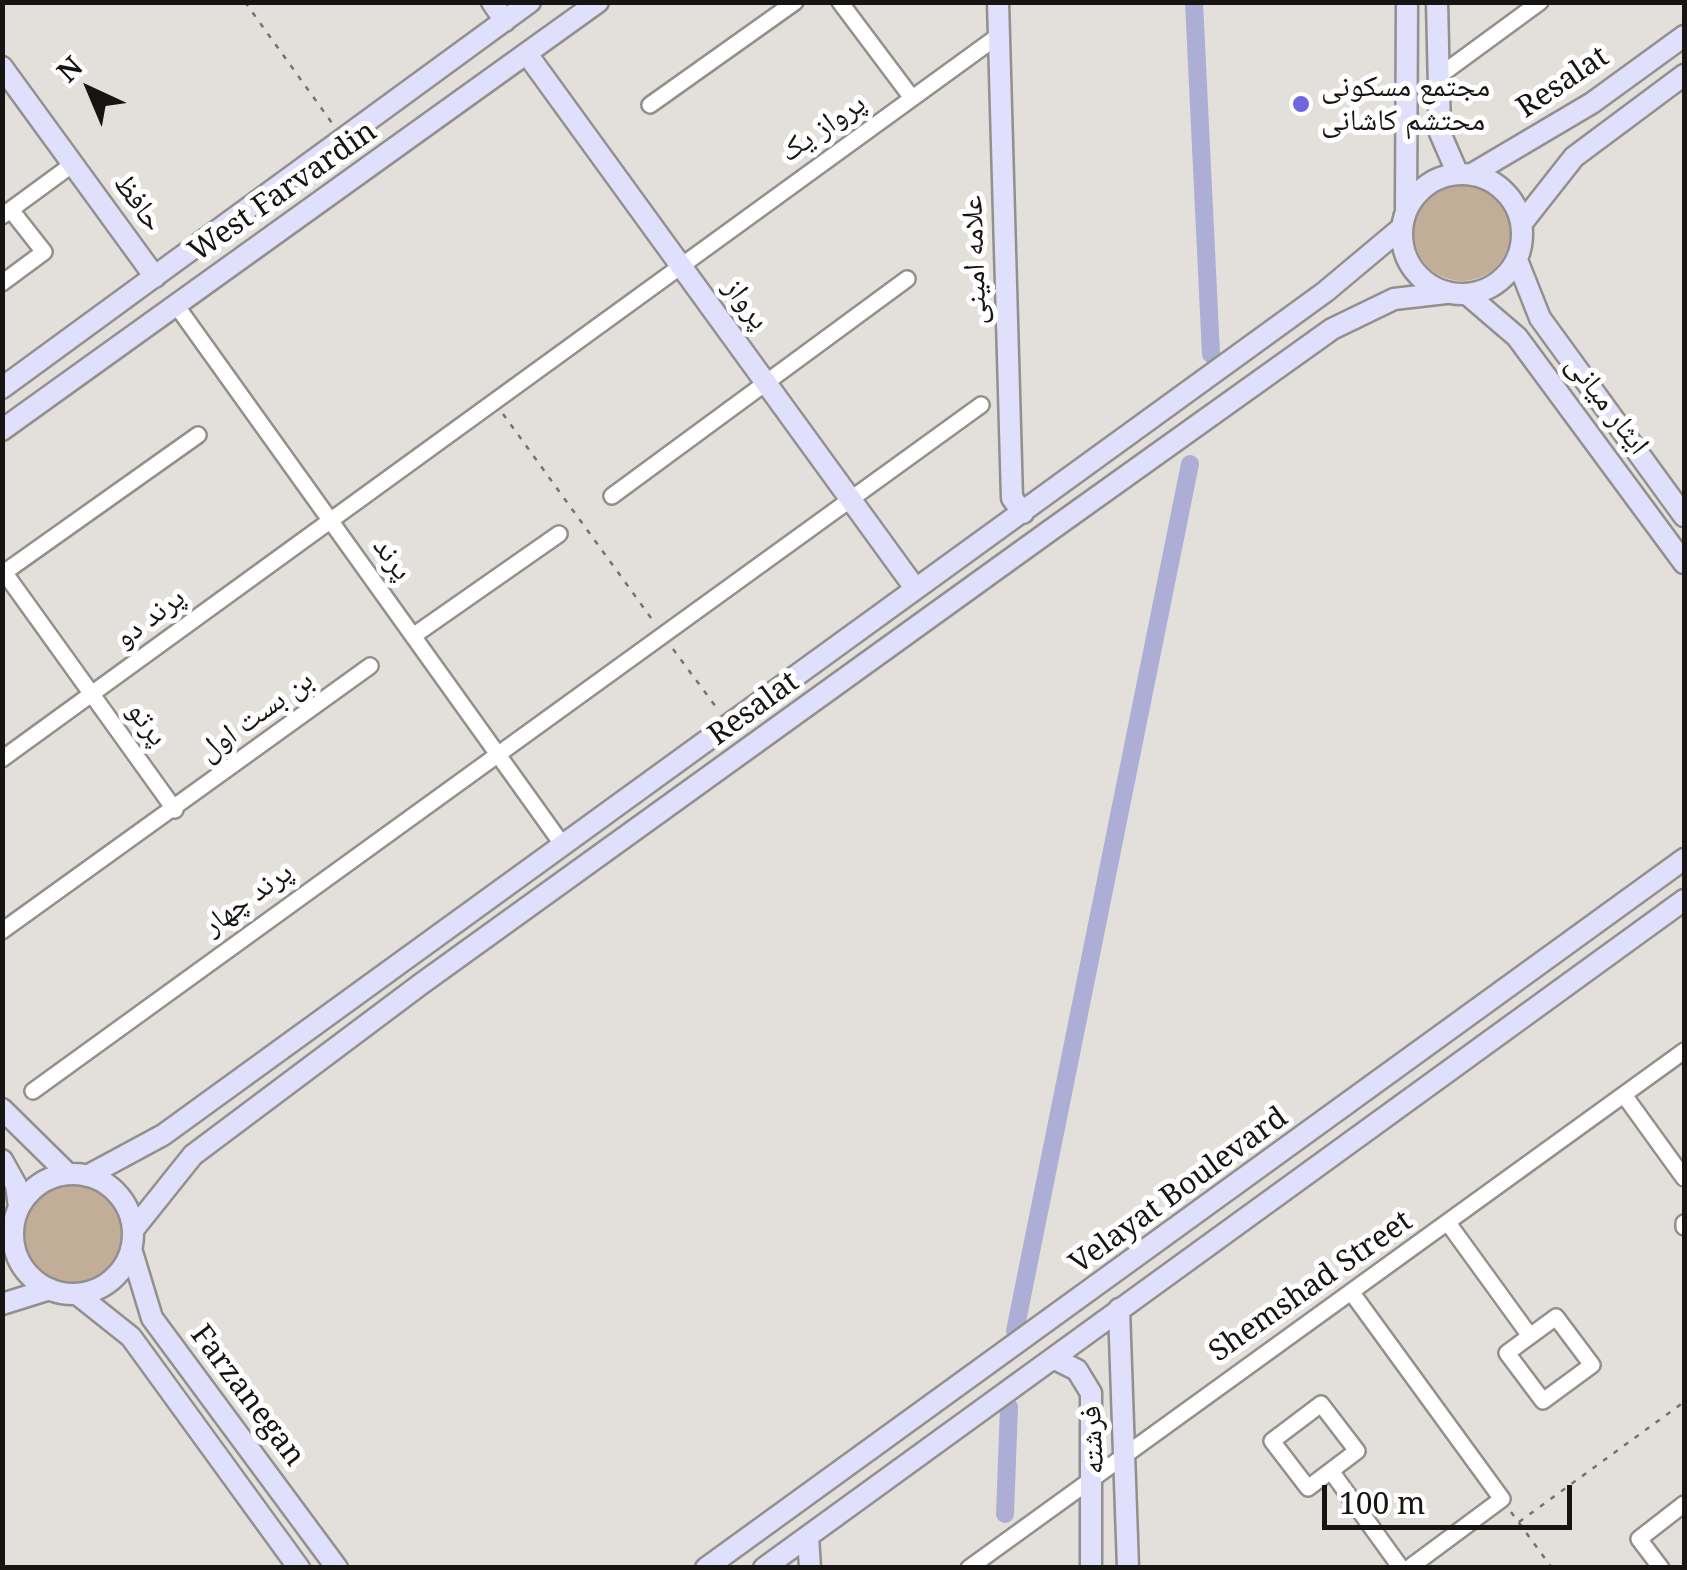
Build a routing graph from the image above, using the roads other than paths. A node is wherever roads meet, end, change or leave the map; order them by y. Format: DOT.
graph roads {
  1 [pos="492,2"];
  2 [pos="530,2"];
  3 [pos="598,2"];
  4 [pos="794,2"];
  5 [pos="840,2"];
  6 [pos="998,2"];
  7 [pos="1407,2"];
  8 [pos="1437,2"];
  9 [pos="1540,2"];
  10 [pos="505,20"];
  11 [pos="998,36"];
  12 [pos="1684,36"];
  13 [pos="528,54"];
  14 [pos="2,67"];
  15 [pos="1684,75"];
  16 [pos="1438,76"];
  17 [pos="912,98"];
  18 [pos="650,106"];
  19 [pos="73,164"];
  20 [pos="1464,173"];
  21 [pos="7,213"];
  22 [pos="1402,221"];
  23 [pos="1522,223"];
  24 [pos="1517,260"];
  25 [pos="679,264"];
  26 [pos="155,277"];
  27 [pos="907,279"];
  28 [pos="2,283"];
  29 [pos="1446,293"];
  30 [pos="1468,294"];
  31 [pos="176,305"];
  32 [pos="766,382"];
  33 [pos="2,388"];
  34 [pos="493,401"];
  35 [pos="981,406"];
  36 [pos="2,430"];
  37 [pos="198,435"];
  38 [pos="612,496"];
  39 [pos="852,501"];
  40 [pos="1022,513"];
  41 [pos="1684,516"];
  42 [pos="329,519"];
  43 [pos="558,534"];
  44 [pos="1684,564"];
  45 [pos="3,573"];
  46 [pos="915,588"];
  47 [pos="413,636"];
  48 [pos="370,666"];
  49 [pos="92,695"];
  50 [pos="498,755"];
  51 [pos="2,759"];
  52 [pos="174,810"];
  53 [pos="562,844"];
  54 [pos="1684,859"];
  55 [pos="1684,900"];
  56 [pos="2,931"];
  57 [pos="1684,1051"];
  58 [pos="33,1091"];
  59 [pos="1624,1095"];
  60 [pos="2,1110"];
  61 [pos="2,1160"];
  62 [pos="78,1175"];
  63 [pos="1684,1178"];
  64 [pos="1448,1223"];
  65 [pos="12,1225"];
  66 [pos="132,1239"];
  67 [pos="50,1289"];
  68 [pos="1352,1293"];
  69 [pos="76,1294"];
  70 [pos="2,1304"];
  71 [pos="1119,1308"];
  72 [pos="1530,1336"];
  73 [pos="1053,1358"];
  74 [pos="1124,1454"];
  75 [pos="1331,1471"];
  76 [pos="1089,1479"];
  77 [pos="1684,1504"];
  78 [pos="808,1536"];
  79 [pos="300,1568"];
  80 [pos="337,1568"];
  81 [pos="706,1568"];
  82 [pos="764,1568"];
  83 [pos="810,1568"];
  84 [pos="969,1568"];
  85 [pos="1091,1568"];
  86 [pos="1128,1568"];
  87 [pos="1400,1568"];
  88 [pos="1409,1568"];
  89 [pos="1661,1568"];
  1 -- 10 [label="street"];
  2 -- 10 [label="street, West Farvardin"];
  3 -- 13 [label="street, West Farvardin"];
  4 -- 18 [label="street"];
  5 -- 17 [label="street"];
  6 -- 11 [label="street, علامه امینی"];
  7 -- 22 [label="street"];
  8 -- 16 [label="street"];
  9 -- 16 [label="street"];
  10 -- 26 [label="street, West Farvardin"];
  11 -- 17 [label="street, پرواز یک"];
  11 -- 40 [label="street, علامه امینی"];
  12 -- 20 [label="street, Resalat"];
  13 -- 25 [label="street, پرواز"];
  13 -- 31 [label="street, West Farvardin"];
  14 -- 19 [label="street, حافظ"];
  15 -- 23 [label="street"];
  16 -- 20 [label="street"];
  17 -- 25 [label="street, پرواز یک"];
  19 -- 21 [label="street"];
  19 -- 26 [label="street, حافظ"];
  20 -- 22 [label="street"];
  20 -- 23 [label="street"];
  21 -- 28 [label="street"];
  22 -- 29 [label="street"];
  22 -- 40 [label="street, Resalat"];
  23 -- 24 [label="street"];
  24 -- 30 [label="street"];
  24 -- 41 [label="street, ایثار میانی"];
  25 -- 32 [label="street, پرواز"];
  25 -- 34 [label="street, پرواز یک"];
  26 -- 33 [label="street, West Farvardin"];
  27 -- 32 [label="street"];
  29 -- 30 [label="street"];
  29 -- 66 [label="street, Resalat"];
  30 -- 44 [label="street, ایثار میانی"];
  31 -- 36 [label="street, West Farvardin"];
  31 -- 42 [label="street, پرند"];
  32 -- 38 [label="street"];
  32 -- 39 [label="street, پرواز"];
  34 -- 42 [label="street, پرند دو"];
  35 -- 39 [label="street, پرند چهار"];
  37 -- 45 [label="street"];
  39 -- 46 [label="street, پرواز"];
  39 -- 50 [label="street, پرند چهار"];
  40 -- 46 [label="street, Resalat"];
  42 -- 47 [label="street, پرند"];
  42 -- 49 [label="street, پرند دو"];
  43 -- 47 [label="street"];
  45 -- 49 [label="street, پرتو"];
  46 -- 53 [label="street, Resalat"];
  47 -- 50 [label="street, پرند"];
  48 -- 52 [label="street, بن بست اول"];
  49 -- 51 [label="street, پرند دو"];
  49 -- 52 [label="street, پرتو"];
  50 -- 53 [label="street, پرند"];
  50 -- 58 [label="street, پرند چهار"];
  52 -- 56 [label="street, بن بست اول"];
  53 -- 62 [label="street, Resalat"];
  54 -- 81 [label="street, Velayat Boulevard"];
  55 -- 71 [label="street, Velayat Boulevard"];
  57 -- 59 [label="street, Shemshad Street"];
  59 -- 63 [label="street"];
  59 -- 64 [label="street, Shemshad Street"];
  60 -- 62 [label="street"];
  61 -- 65 [label="street"];
  62 -- 65 [label="street"];
  62 -- 66 [label="street"];
  64 -- 68 [label="street, Shemshad Street"];
  64 -- 72 [label="street"];
  65 -- 67 [label="street"];
  66 -- 69 [label="street"];
  66 -- 80 [label="street, Farzanegan"];
  67 -- 69 [label="street"];
  67 -- 70 [label="street"];
  68 -- 74 [label="street, Shemshad Street"];
  68 -- 88 [label="street"];
  69 -- 79 [label="street, Farzanegan"];
  71 -- 73 [label="street, Velayat Boulevard"];
  71 -- 74 [label="street, فرشته"];
  72 -- 72 [label="street"];
  73 -- 76 [label="street, فرشته"];
  73 -- 78 [label="street, Velayat Boulevard"];
  74 -- 76 [label="street, Shemshad Street"];
  74 -- 86 [label="street, فرشته"];
  75 -- 75 [label="street"];
  75 -- 87 [label="street"];
  76 -- 84 [label="street, Shemshad Street"];
  76 -- 85 [label="street, فرشته"];
  77 -- 89 [label="street"];
  78 -- 82 [label="street, Velayat Boulevard"];
  78 -- 83 [label="street"];
}
